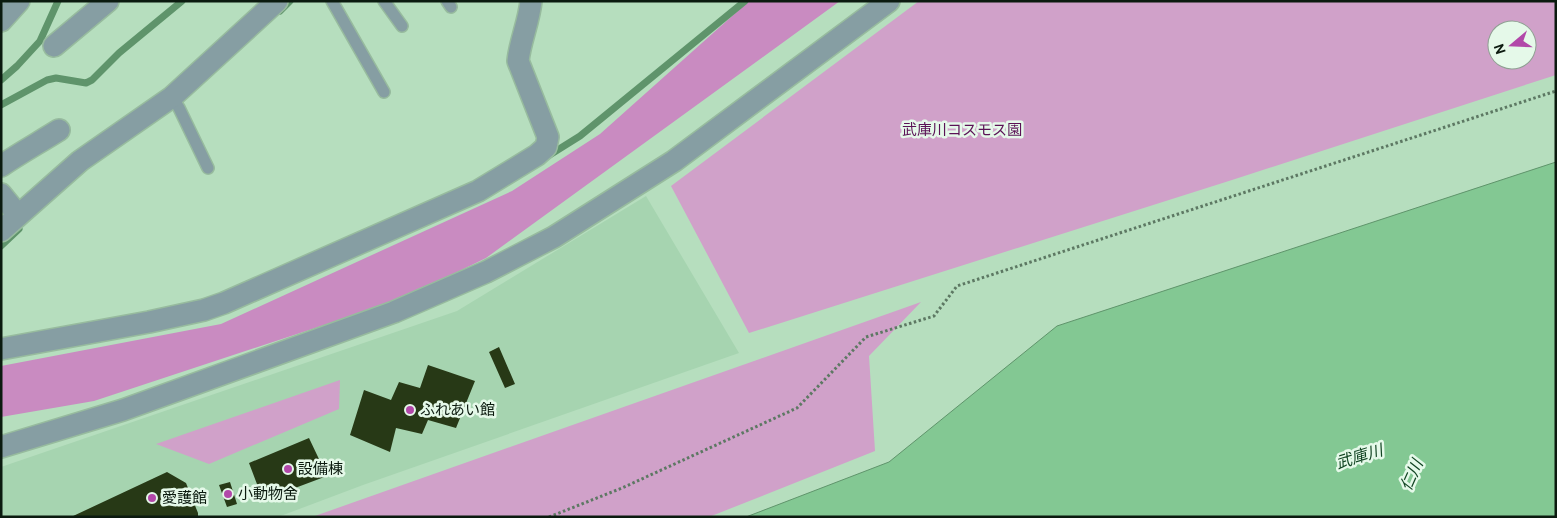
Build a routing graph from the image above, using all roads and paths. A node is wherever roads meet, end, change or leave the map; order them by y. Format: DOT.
graph roads {
  1 [pos="20,1"];
  2 [pos="108,1"];
  3 [pos="332,1"];
  4 [pos="384,1"];
  5 [pos="531,1"];
  6 [pos="889,1"];
  7 [pos="272,3"];
  8 [pos="1,21"];
  9 [pos="402,26"];
  10 [pos="54,46"];
  11 [pos="1556,91"];
  12 [pos="384,92"];
  13 [pos="175,102"];
  14 [pos="59,130"];
  15 [pos="1,166"];
  16 [pos="208,168"];
  17 [pos="1,194"];
  18 [pos="18,215"];
  19 [pos="1,231"];
  20 [pos="1,349"];
  21 [pos="4,445"];
  22 [pos="549,517"];
  1 -- 8 [label="street"];
  2 -- 10 [label="street"];
  3 -- 12 [label="lane"];
  4 -- 9 [label="lane"];
  5 -- 20 [label="street"];
  6 -- 21 [label="street"];
  7 -- 13 [label="street"];
  11 -- 22 [label="path"];
  13 -- 16 [label="lane"];
  13 -- 18 [label="street"];
  14 -- 15 [label="street"];
  17 -- 18 [label="street"];
  18 -- 19 [label="street"];
}
